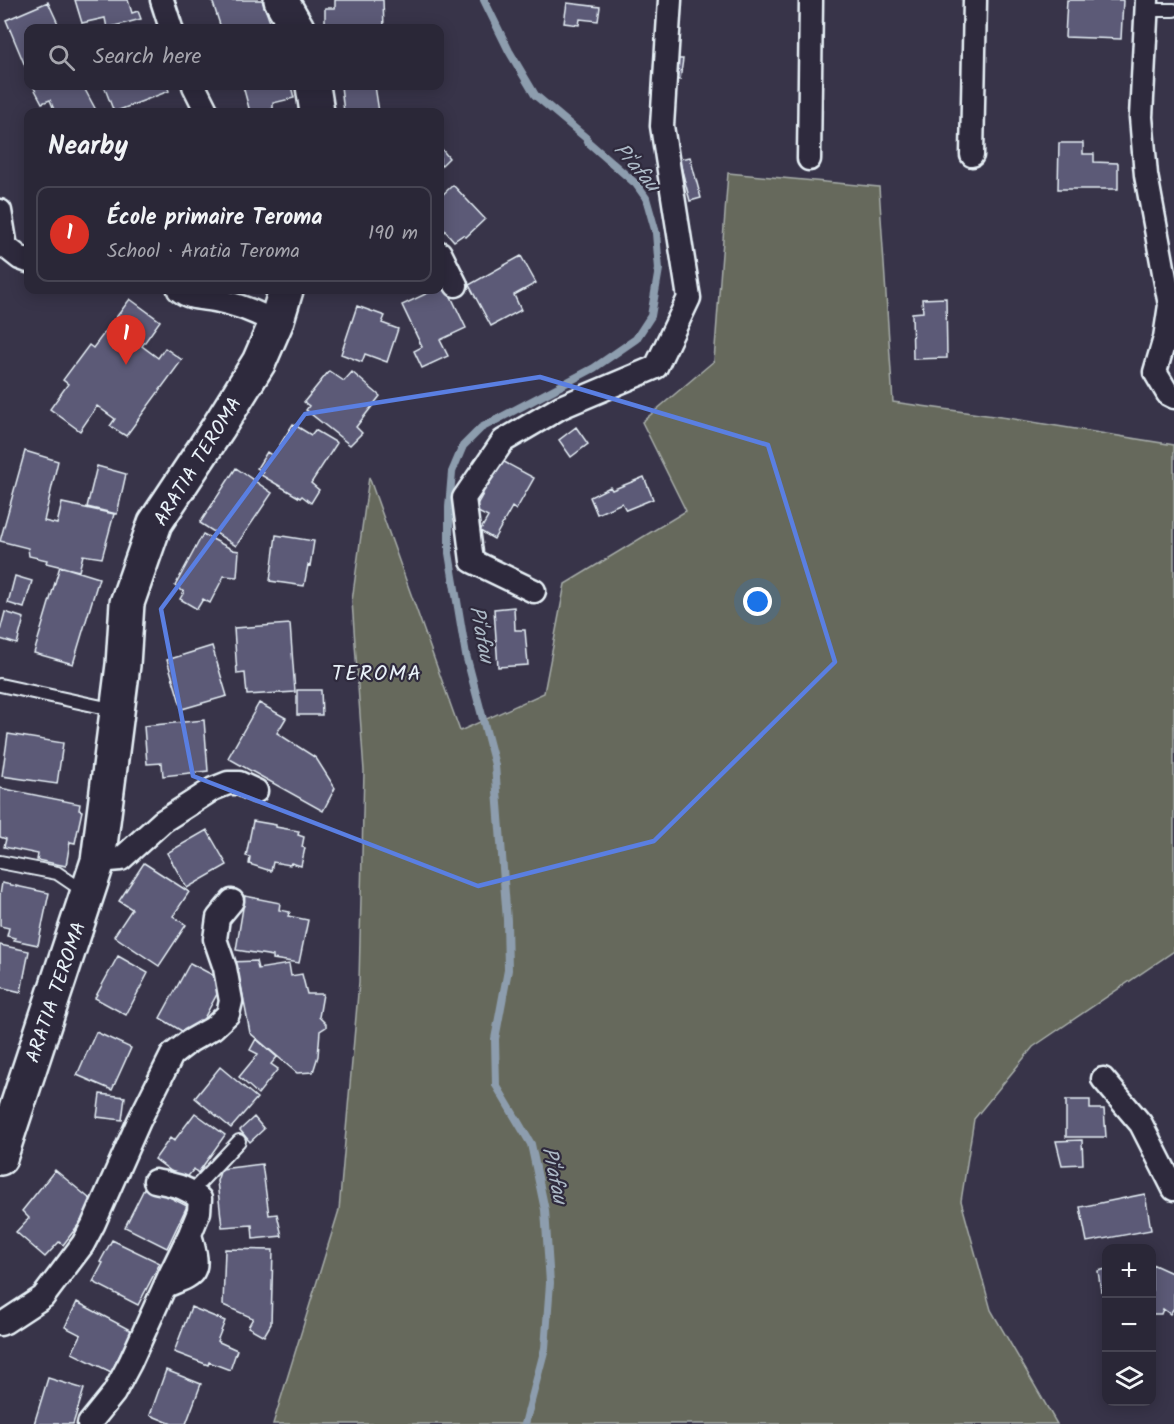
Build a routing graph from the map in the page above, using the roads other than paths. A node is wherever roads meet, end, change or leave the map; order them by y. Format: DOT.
graph roads {
  1 [pos="162,0"];
  2 [pos="281,0"];
  3 [pos="670,0"];
  4 [pos="811,0"];
  5 [pos="975,0"];
  6 [pos="1147,5"];
  7 [pos="1174,10"];
  8 [pos="170,24"];
  9 [pos="295,24"];
  10 [pos="196,90"];
  11 [pos="314,90"];
  12 [pos="205,108"];
  13 [pos="316,108"];
  14 [pos="972,154"];
  15 [pos="809,159"];
  16 [pos="0,211"];
  17 [pos="444,259"];
  18 [pos="24,260"];
  19 [pos="456,285"];
  20 [pos="186,294"];
  21 [pos="285,294"];
  22 [pos="276,323"];
  23 [pos="1174,397"];
  24 [pos="534,591"];
  25 [pos="0,685"];
  26 [pos="117,711"];
  27 [pos="256,791"];
  28 [pos="98,861"];
  29 [pos="0,862"];
  30 [pos="88,895"];
  31 [pos="232,901"];
  32 [pos="1103,1079"];
  33 [pos="239,1141"];
  34 [pos="0,1158"];
  35 [pos="155,1181"];
  36 [pos="1174,1189"];
  37 [pos="192,1191"];
  38 [pos="0,1324"];
  39 [pos="89,1424"];
  1 -- 8 [label="street"];
  2 -- 9 [label="main road"];
  3 -- 24 [label="street"];
  4 -- 15 [label="street"];
  5 -- 14 [label="street"];
  6 -- 7 [label="lane"];
  6 -- 23 [label="street"];
  10 -- 12 [label="street"];
  11 -- 13 [label="main road"];
  16 -- 18 [label="street"];
  17 -- 19 [label="street"];
  20 -- 22 [label="street"];
  21 -- 22 [label="main road, ARATIA TEROMA"];
  22 -- 26 [label="main road, ARATIA TEROMA"];
  25 -- 26 [label="lane"];
  26 -- 28 [label="main road, ARATIA TEROMA"];
  27 -- 28 [label="street"];
  28 -- 30 [label="main road, ARATIA TEROMA"];
  29 -- 30 [label="lane, ARATIA TEROMA"];
  30 -- 34 [label="main road, ARATIA TEROMA"];
  31 -- 38 [label="street"];
  32 -- 36 [label="street"];
  33 -- 37 [label="lane"];
  35 -- 37 [label="street"];
  37 -- 39 [label="street"];
}
